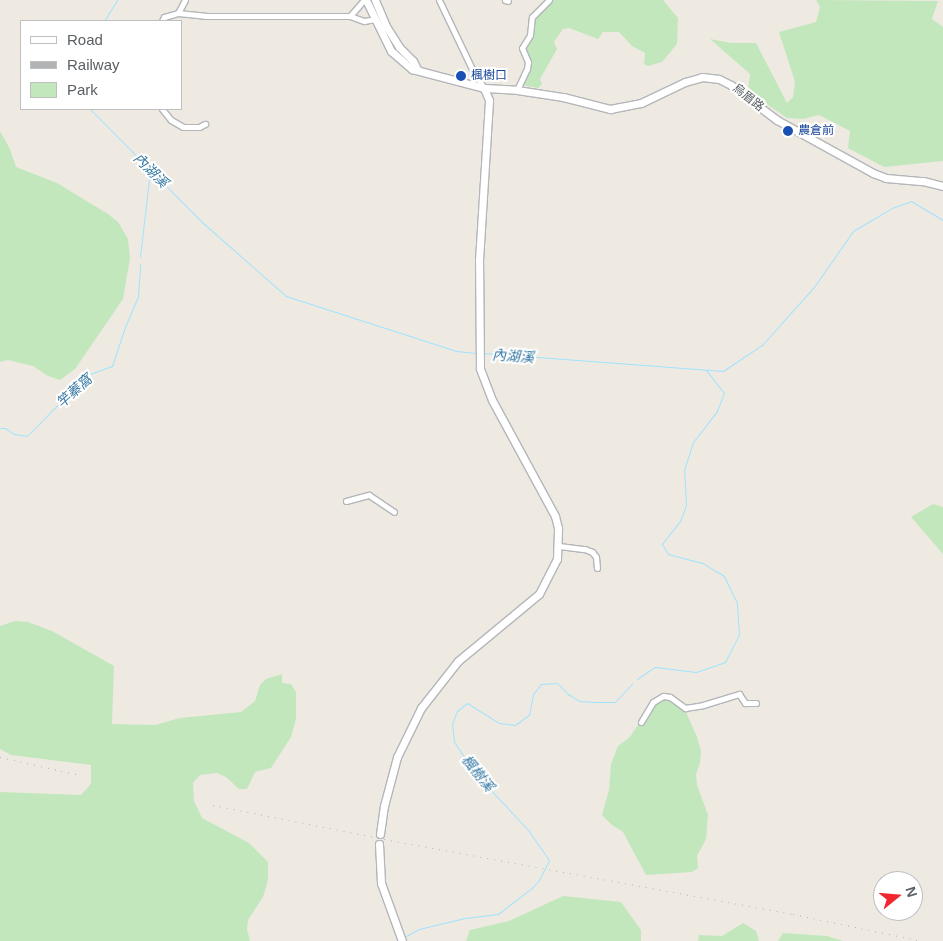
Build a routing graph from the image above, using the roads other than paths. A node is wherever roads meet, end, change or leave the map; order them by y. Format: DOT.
graph roads {
  1 [pos="186,0"];
  2 [pos="375,0"];
  3 [pos="439,0"];
  4 [pos="549,0"];
  5 [pos="362,1"];
  6 [pos="178,13"];
  7 [pos="350,16"];
  8 [pos="375,19"];
  9 [pos="162,20"];
  10 [pos="417,69"];
  11 [pos="484,88"];
  12 [pos="517,90"];
  13 [pos="163,110"];
  14 [pos="205,124"];
  15 [pos="943,186"];
  16 [pos="346,501"];
  17 [pos="394,512"];
  18 [pos="558,546"];
  19 [pos="596,568"];
  20 [pos="756,703"];
  21 [pos="641,722"];
  22 [pos="380,834"];
  23 [pos="379,844"];
  24 [pos="402,941"];
  1 -- 6 [label="street"];
  2 -- 10 [label="street"];
  3 -- 11 [label="street"];
  4 -- 12 [label="street"];
  5 -- 7 [label="street"];
  5 -- 8 [label="street, 烏眉路"];
  6 -- 7 [label="street"];
  6 -- 9 [label="street"];
  7 -- 8 [label="street"];
  8 -- 10 [label="street, 烏眉路"];
  10 -- 11 [label="street, 烏眉路"];
  11 -- 12 [label="street, 烏眉路"];
  11 -- 18 [label="street"];
  12 -- 15 [label="street, 烏眉路"];
  13 -- 14 [label="street"];
  16 -- 17 [label="street"];
  18 -- 19 [label="street"];
  18 -- 22 [label="street"];
  20 -- 21 [label="street"];
  23 -- 24 [label="street"];
}
